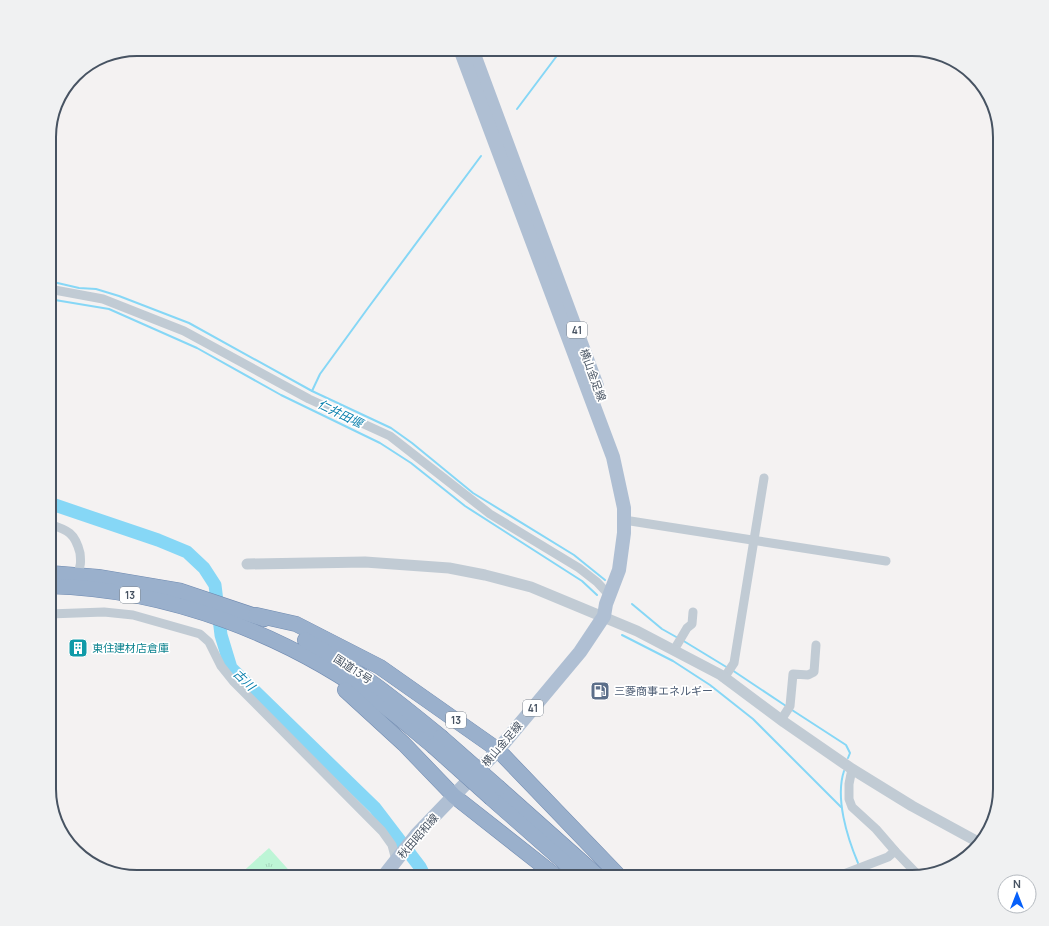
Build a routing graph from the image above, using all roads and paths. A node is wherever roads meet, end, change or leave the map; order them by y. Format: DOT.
graph roads {
  1 [pos="463,56"];
  2 [pos="475,56"];
  3 [pos="56,290"];
  4 [pos="764,478"];
  5 [pos="628,520"];
  6 [pos="56,526"];
  7 [pos="754,540"];
  8 [pos="886,561"];
  9 [pos="246,564"];
  10 [pos="56,573"];
  11 [pos="77,574"];
  12 [pos="56,586"];
  13 [pos="610,596"];
  14 [pos="693,612"];
  15 [pos="56,614"];
  16 [pos="256,615"];
  17 [pos="605,615"];
  18 [pos="679,643"];
  19 [pos="816,645"];
  20 [pos="299,653"];
  21 [pos="728,673"];
  22 [pos="786,713"];
  23 [pos="437,742"];
  24 [pos="498,750"];
  25 [pos="852,769"];
  26 [pos="495,793"];
  27 [pos="454,796"];
  28 [pos="974,840"];
  29 [pos="895,851"];
  30 [pos="396,860"];
  31 [pos="388,870"];
  32 [pos="548,870"];
  33 [pos="574,870"];
  34 [pos="590,870"];
  35 [pos="613,870"];
  36 [pos="854,870"];
  37 [pos="912,870"];
  1 -- 5 [label="main road, 横山金足線 / 41"];
  2 -- 5 [label="main road, 横山金足線 / 41"];
  3 -- 13 [label="street"];
  4 -- 7 [label="street"];
  5 -- 7 [label="street"];
  5 -- 13 [label="main road, 横山金足線 / 41"];
  5 -- 17 [label="main road, 横山金足線 / 41"];
  6 -- 11 [label="street"];
  7 -- 8 [label="street"];
  7 -- 21 [label="street"];
  9 -- 17 [label="street"];
  10 -- 11 [label="highway, 国道13号 / 13"];
  11 -- 16 [label="highway, 国道13号 / 13"];
  12 -- 20 [label="highway, 国道13号 / 13"];
  13 -- 17 [label="main road, 横山金足線 / 41"];
  14 -- 18 [label="street"];
  15 -- 30 [label="street"];
  16 -- 23 [label="highway, 国道13号 / 13"];
  16 -- 24 [label="highway, 13"];
  17 -- 18 [label="street"];
  17 -- 24 [label="main road, 横山金足線 / 41"];
  18 -- 21 [label="street"];
  19 -- 22 [label="street"];
  20 -- 23 [label="highway, 国道13号 / 13"];
  20 -- 27 [label="highway, 13"];
  21 -- 22 [label="street"];
  22 -- 25 [label="street"];
  23 -- 26 [label="highway, 国道13号 / 13, bridge"];
  24 -- 27 [label="main road, 横山金足線 / 41"];
  24 -- 35 [label="highway, 13"];
  25 -- 28 [label="street"];
  25 -- 29 [label="street"];
  26 -- 33 [label="highway, 国道13号 / 13"];
  26 -- 34 [label="highway, 国道13号 / 13"];
  27 -- 30 [label="main road, 秋田昭和線 / 41"];
  27 -- 32 [label="highway, 13"];
  29 -- 36 [label="street"];
  29 -- 37 [label="street"];
  30 -- 31 [label="main road, 秋田昭和線 / 41"];
}
